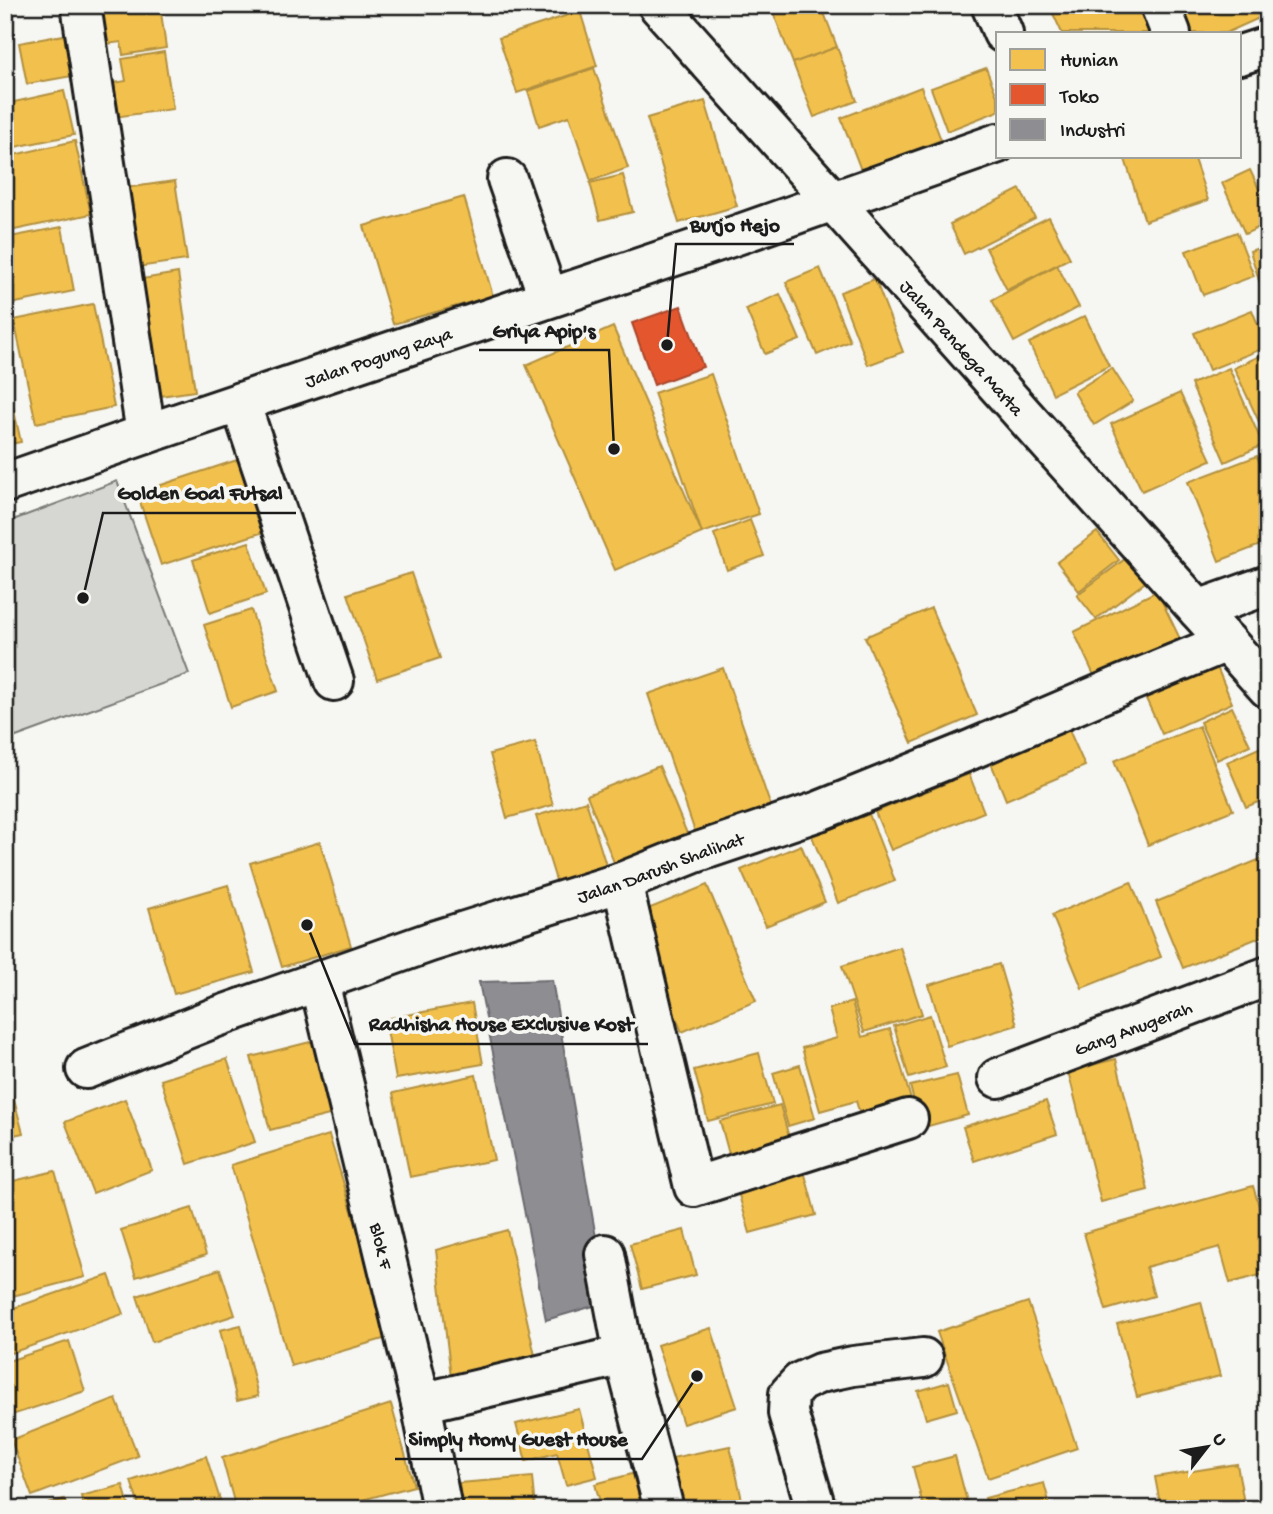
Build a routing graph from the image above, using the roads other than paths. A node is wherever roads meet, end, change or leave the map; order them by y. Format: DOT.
graph roads {
  1 [pos="81,5"];
  2 [pos="658,5"];
  3 [pos="991,5"];
  4 [pos="1160,5"];
  5 [pos="1003,32"];
  6 [pos="1171,32"];
  7 [pos="1268,46"];
  8 [pos="1242,54"];
  9 [pos="996,144"];
  10 [pos="507,179"];
  11 [pos="831,201"];
  12 [pos="548,297"];
  13 [pos="240,402"];
  14 [pos="146,434"];
  15 [pos="5,483"];
  16 [pos="1268,585"];
  17 [pos="1198,610"];
  18 [pos="1227,642"];
  19 [pos="334,681"];
  20 [pos="1268,688"];
  21 [pos="622,882"];
  22 [pos="1268,976"];
  23 [pos="319,982"];
  24 [pos="86,1069"];
  25 [pos="998,1078"];
  26 [pos="908,1119"];
  27 [pos="605,1254"];
  28 [pos="624,1355"];
  29 [pos="923,1358"];
  30 [pos="421,1403"];
  31 [pos="433,1506"];
  32 [pos="664,1509"];
  33 [pos="816,1509"];
  1 -- 14 [label="street"];
  2 -- 11 [label="street, Jalan Pandega Marta"];
  3 -- 5 [label="street"];
  4 -- 6 [label="street"];
  7 -- 8 [label="street"];
  9 -- 11 [label="street, Jalan Pogung Raya"];
  10 -- 12 [label="street"];
  11 -- 12 [label="street, Jalan Pogung Raya"];
  11 -- 17 [label="street, Jalan Pandega Marta"];
  12 -- 13 [label="street, Jalan Pogung Raya"];
  13 -- 14 [label="street, Jalan Pogung Raya"];
  13 -- 19 [label="street"];
  14 -- 15 [label="street, Jalan Pogung Raya"];
  16 -- 17 [label="street"];
  17 -- 18 [label="street, Jalan Pandega Marta"];
  18 -- 20 [label="street, Jalan Pandega Marta"];
  18 -- 21 [label="street, Jalan Darush Shalihat"];
  21 -- 23 [label="street, Jalan Darush Shalihat"];
  21 -- 26 [label="street"];
  22 -- 25 [label="street, Gang Anugerah"];
  23 -- 24 [label="street, Jalan Darush Shalihat"];
  23 -- 30 [label="street, Blok F"];
  27 -- 28 [label="street"];
  28 -- 30 [label="street"];
  28 -- 32 [label="street"];
  29 -- 33 [label="street"];
  30 -- 31 [label="street, Blok F"];
}
